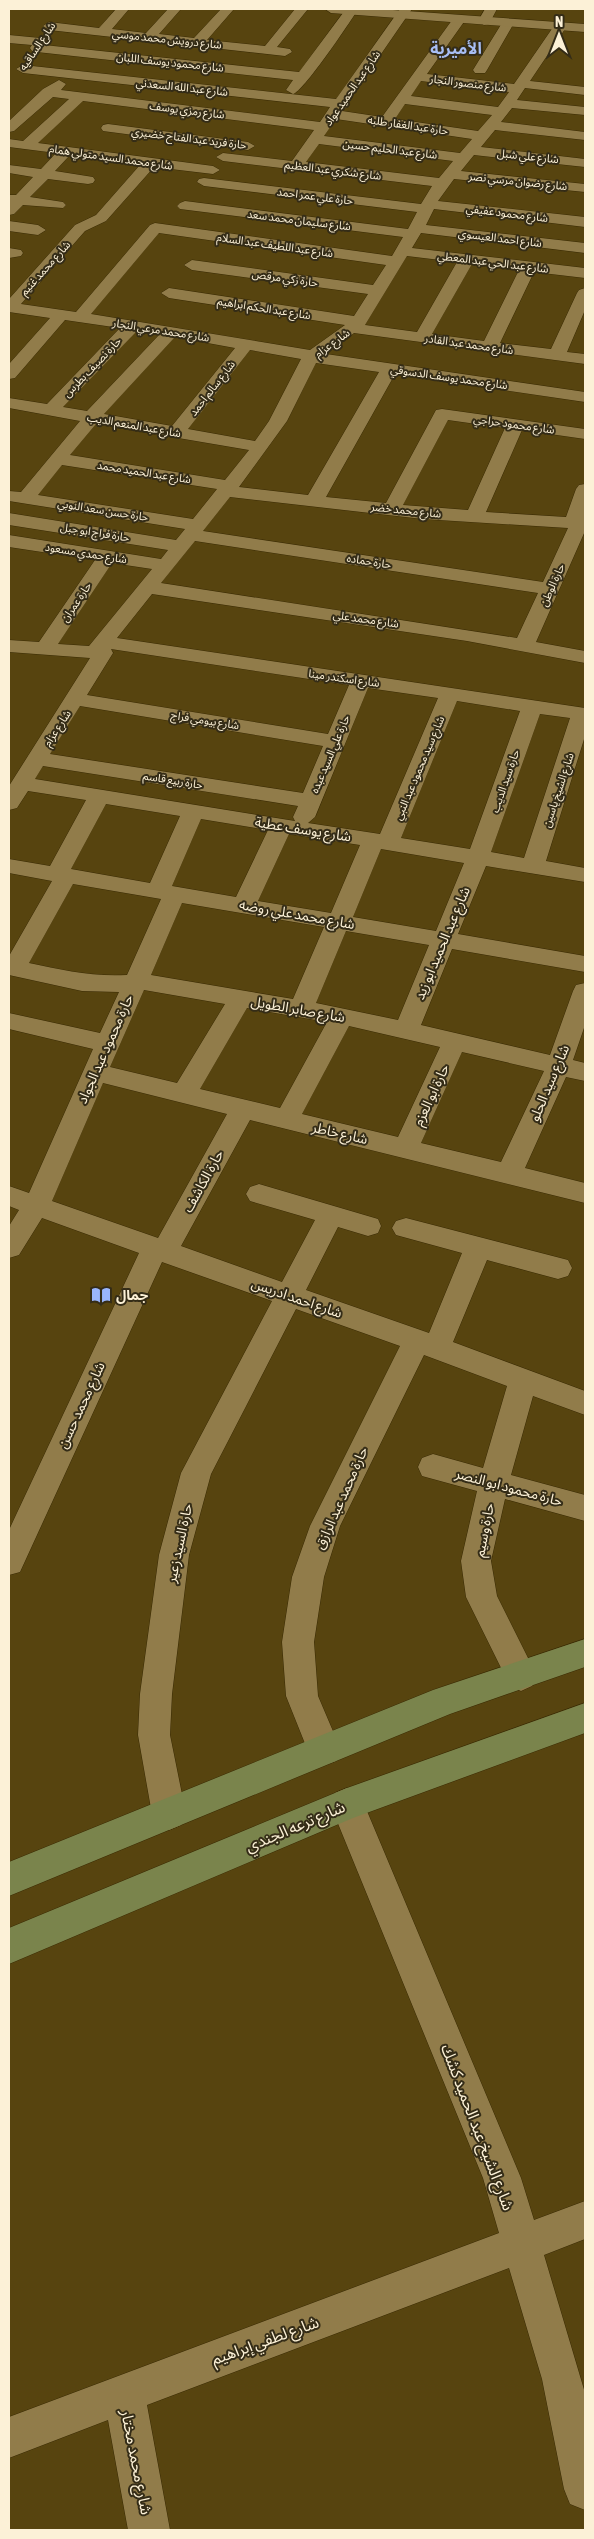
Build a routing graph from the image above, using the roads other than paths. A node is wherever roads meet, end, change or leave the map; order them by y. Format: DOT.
graph roads {
  1 [pos="123,9"];
  2 [pos="175,9"];
  3 [pos="228,9"];
  4 [pos="302,9"];
  5 [pos="330,9"];
  6 [pos="491,9"];
  7 [pos="351,11"];
  8 [pos="404,12"];
  9 [pos="60,13"];
  10 [pos="460,19"];
  11 [pos="484,21"];
  12 [pos="508,23"];
  13 [pos="568,23"];
  14 [pos="49,26"];
  15 [pos="585,28"];
  16 [pos="102,32"];
  17 [pos="149,37"];
  18 [pos="9,39"];
  19 [pos="198,42"];
  20 [pos="38,45"];
  21 [pos="268,50"];
  22 [pos="286,52"];
  23 [pos="480,70"];
  24 [pos="19,72"];
  25 [pos="304,77"];
  26 [pos="418,77"];
  27 [pos="584,89"];
  28 [pos="80,96"];
  29 [pos="286,98"];
  30 [pos="402,99"];
  31 [pos="134,103"];
  32 [pos="504,108"];
  33 [pos="338,109"];
  34 [pos="571,110"];
  35 [pos="585,111"];
  36 [pos="211,113"];
  37 [pos="385,122"];
  38 [pos="325,127"];
  39 [pos="9,128"];
  40 [pos="108,128"];
  41 [pos="585,136"];
  42 [pos="188,138"];
  43 [pos="316,139"];
  44 [pos="9,143"];
  45 [pos="234,144"];
  46 [pos="27,145"];
  47 [pos="270,148"];
  48 [pos="66,151"];
  49 [pos="82,153"];
  50 [pos="468,154"];
  51 [pos="223,157"];
  52 [pos="585,162"];
  53 [pos="156,163"];
  54 [pos="296,166"];
  55 [pos="9,169"];
  56 [pos="44,174"];
  57 [pos="208,176"];
  58 [pos="447,178"];
  59 [pos="88,180"];
  60 [pos="585,188"];
  61 [pos="507,190"];
  62 [pos="562,197"];
  63 [pos="12,203"];
  64 [pos="58,205"];
  65 [pos="185,206"];
  66 [pos="427,206"];
  67 [pos="496,212"];
  68 [pos="553,218"];
  69 [pos="585,222"];
  70 [pos="9,226"];
  71 [pos="160,229"];
  72 [pos="38,230"];
  73 [pos="414,231"];
  74 [pos="214,236"];
  75 [pos="585,248"];
  76 [pos="398,256"];
  77 [pos="467,259"];
  78 [pos="192,265"];
  79 [pos="529,266"];
  80 [pos="585,273"];
  81 [pos="378,291"];
  82 [pos="169,293"];
  83 [pos="584,299"];
  84 [pos="9,307"];
  85 [pos="62,314"];
  86 [pos="80,317"];
  87 [pos="580,320"];
  88 [pos="355,325"];
  89 [pos="138,326"];
  90 [pos="172,331"];
  91 [pos="422,338"];
  92 [pos="246,344"];
  93 [pos="490,346"];
  94 [pos="557,355"];
  95 [pos="312,357"];
  96 [pos="585,359"];
  97 [pos="389,368"];
  98 [pos="9,374"];
  99 [pos="585,397"];
  100 [pos="12,408"];
  101 [pos="51,410"];
  102 [pos="92,417"];
  103 [pos="516,424"];
  104 [pos="177,432"];
  105 [pos="585,434"];
  106 [pos="260,447"];
  107 [pos="58,459"];
  108 [pos="228,488"];
  109 [pos="585,489"];
  110 [pos="17,497"];
  111 [pos="314,501"];
  112 [pos="392,509"];
  113 [pos="474,516"];
  114 [pos="9,519"];
  115 [pos="579,524"];
  116 [pos="189,535"];
  117 [pos="15,542"];
  118 [pos="107,556"];
  119 [pos="9,560"];
  120 [pos="164,565"];
  121 [pos="146,587"];
  122 [pos="550,589"];
  123 [pos="524,645"];
  124 [pos="44,649"];
  125 [pos="100,649"];
  126 [pos="12,651"];
  127 [pos="585,657"];
  128 [pos="361,681"];
  129 [pos="450,694"];
  130 [pos="75,699"];
  131 [pos="532,706"];
  132 [pos="584,714"];
  133 [pos="335,741"];
  134 [pos="37,759"];
  135 [pos="21,783"];
  136 [pos="99,796"];
  137 [pos="310,801"];
  138 [pos="9,803"];
  139 [pos="193,811"];
  140 [pos="291,827"];
  141 [pos="381,841"];
  142 [pos="478,857"];
  143 [pos="9,866"];
  144 [pos="533,866"];
  145 [pos="62,875"];
  146 [pos="585,875"];
  147 [pos="166,892"];
  148 [pos="244,905"];
  149 [pos="338,921"];
  150 [pos="444,938"];
  151 [pos="585,964"];
  152 [pos="11,967"];
  153 [pos="136,982"];
  154 [pos="585,991"];
  155 [pos="241,998"];
  156 [pos="302,1009"];
  157 [pos="342,1017"];
  158 [pos="9,1022"];
  159 [pos="406,1030"];
  160 [pos="456,1041"];
  161 [pos="108,1044"];
  162 [pos="559,1065"];
  163 [pos="95,1072"];
  164 [pos="585,1072"];
  165 [pos="182,1095"];
  166 [pos="243,1109"];
  167 [pos="286,1120"];
  168 [pos="406,1148"];
  169 [pos="509,1174"];
  170 [pos="585,1193"];
  171 [pos="259,1194"];
  172 [pos="9,1196"];
  173 [pos="36,1206"];
  174 [pos="331,1215"];
  175 [pos="368,1226"];
  176 [pos="406,1228"];
  177 [pos="478,1247"];
  178 [pos="9,1248"];
  179 [pos="159,1250"];
  180 [pos="558,1268"];
  181 [pos="289,1294"];
  182 [pos="427,1344"];
  183 [pos="523,1379"];
  184 [pos="585,1403"];
  185 [pos="433,1467"];
  186 [pos="494,1483"];
  187 [pos="585,1508"];
  188 [pos="9,1562"];
  189 [pos="585,1653"];
  190 [pos="521,1676"];
  191 [pos="585,1718"];
  192 [pos="324,1750"];
  193 [pos="347,1804"];
  194 [pos="169,1814"];
  195 [pos="9,1879"];
  196 [pos="9,1946"];
  197 [pos="585,2220"];
  198 [pos="521,2245"];
  199 [pos="124,2393"];
  200 [pos="9,2437"];
  201 [pos="585,2489"];
  202 [pos="149,2530"];
  1 -- 16 [label="street"];
  2 -- 17 [label="street"];
  3 -- 19 [label="street"];
  4 -- 21 [label="street"];
  5 -- 7 [label="street"];
  6 -- 11 [label="street"];
  7 -- 8 [label="street"];
  7 -- 25 [label="street"];
  8 -- 10 [label="street"];
  8 -- 33 [label="street, شارع عبد الحميد عواد"];
  9 -- 14 [label="street, شارع الساقيه"];
  10 -- 11 [label="street"];
  10 -- 26 [label="street"];
  11 -- 12 [label="street"];
  12 -- 13 [label="street"];
  12 -- 23 [label="street"];
  13 -- 15 [label="street"];
  13 -- 32 [label="street, شارع عزام"];
  14 -- 16 [label="street, شارع درويش محمد موسي"];
  14 -- 20 [label="street, شارع الساقيه"];
  16 -- 17 [label="street, شارع درويش محمد موسي"];
  17 -- 19 [label="street, شارع درويش محمد موسي"];
  18 -- 20 [label="street, شارع محمود يوسف اللبان"];
  19 -- 21 [label="street, شارع درويش محمد موسي"];
  20 -- 24 [label="street, شارع الساقيه"];
  20 -- 25 [label="street, شارع محمود يوسف اللبان"];
  21 -- 22 [label="street, شارع درويش محمد موسي"];
  24 -- 29 [label="street, شارع عبد الله السعدني"];
  25 -- 29 [label="street"];
  26 -- 30 [label="street"];
  26 -- 32 [label="street, شارع منصور النجار"];
  27 -- 32 [label="street"];
  27 -- 34 [label="street"];
  28 -- 31 [label="street, شارع رمزي يوسف"];
  28 -- 39 [label="street, شارع رمزي يوسف"];
  28 -- 46 [label="street"];
  29 -- 33 [label="street, شارع عبد الله السعدني"];
  30 -- 32 [label="street"];
  30 -- 37 [label="street"];
  31 -- 36 [label="street, شارع رمزي يوسف"];
  31 -- 40 [label="street"];
  32 -- 34 [label="street"];
  32 -- 37 [label="street, حارة عبد الغفار طلبه"];
  32 -- 41 [label="street"];
  32 -- 50 [label="street, شارع عزام"];
  33 -- 37 [label="street, حارة عبد الغفار طلبه"];
  33 -- 38 [label="street, شارع عبد الحميد عواد"];
  34 -- 35 [label="street"];
  36 -- 38 [label="street, شارع رمزي يوسف"];
  36 -- 42 [label="street"];
  38 -- 43 [label="street, شارع عبد الحميد عواد"];
  40 -- 42 [label="street, حارة فريد عبد الفتاح خضيري"];
  40 -- 49 [label="street"];
  42 -- 45 [label="street, حارة فريد عبد الفتاح خضيري"];
  42 -- 53 [label="street"];
  43 -- 50 [label="street, شارع عبد الحليم حسين"];
  43 -- 54 [label="street, شارع عبد الحميد عواد"];
  44 -- 46 [label="street, شارع محمد السيد متولي همام"];
  45 -- 47 [label="street, حارة فريد عبد الفتاح خضيري"];
  45 -- 51 [label="street"];
  46 -- 48 [label="street, شارع محمد السيد متولي همام"];
  48 -- 49 [label="street, شارع محمد السيد متولي همام"];
  48 -- 56 [label="street"];
  49 -- 53 [label="street, شارع محمد السيد متولي همام"];
  50 -- 52 [label="street, شارع علي شبل"];
  50 -- 58 [label="street, شارع عزام"];
  51 -- 54 [label="street, شارع شكري عبد العظيم"];
  51 -- 57 [label="street"];
  53 -- 57 [label="street, شارع محمد السيد متولي همام"];
  53 -- 84 [label="street, شارع محمد غنيم"];
  54 -- 58 [label="street, شارع شكري عبد العظيم"];
  55 -- 56 [label="street"];
  56 -- 59 [label="street"];
  56 -- 63 [label="street"];
  57 -- 65 [label="street"];
  57 -- 66 [label="street, حارة علي عمر احمد"];
  58 -- 60 [label="street, شارع رضوان مرسي نصر"];
  58 -- 66 [label="street, شارع عزام"];
  61 -- 67 [label="street"];
  62 -- 68 [label="street"];
  63 -- 64 [label="street"];
  65 -- 71 [label="street"];
  65 -- 73 [label="street, شارع سليمان محمد سعد"];
  66 -- 67 [label="street, شارع محمود عفيفي"];
  66 -- 73 [label="street, شارع عزام"];
  67 -- 68 [label="street, شارع محمود عفيفي"];
  68 -- 69 [label="street, شارع محمود عفيفي"];
  70 -- 72 [label="street"];
  71 -- 74 [label="street, شارع عبد اللطيف عبد السلام"];
  71 -- 86 [label="street"];
  73 -- 75 [label="street, شارع احمد العيسوي"];
  73 -- 76 [label="street, شارع عزام"];
  74 -- 76 [label="street, شارع عبد اللطيف عبد السلام"];
  74 -- 78 [label="street, حارة نصيف بطرس"];
  76 -- 77 [label="street, شارع عبد الحي عبد المعطي"];
  76 -- 81 [label="street, شارع عزام"];
  77 -- 79 [label="street, شارع عبد الحي عبد المعطي"];
  77 -- 91 [label="street"];
  78 -- 81 [label="street, حارة زكي مرقص"];
  78 -- 82 [label="street, حارة نصيف بطرس"];
  79 -- 80 [label="street, شارع عبد الحي عبد المعطي"];
  79 -- 93 [label="street"];
  81 -- 88 [label="street, شارع عزام"];
  82 -- 88 [label="street, شارع عبد الحكم ابراهيم"];
  82 -- 89 [label="street, حارة نصيف بطرس"];
  83 -- 87 [label="street"];
  84 -- 85 [label="street, شارع محمد مرعي النجار"];
  85 -- 86 [label="street, شارع محمد مرعي النجار"];
  85 -- 98 [label="street"];
  86 -- 89 [label="street, شارع محمد مرعي النجار"];
  87 -- 94 [label="street"];
  88 -- 91 [label="street, شارع محمد عبد القادر"];
  88 -- 95 [label="street, شارع عزام"];
  89 -- 90 [label="street, شارع محمد مرعي النجار"];
  89 -- 101 [label="street, حارة نصيف بطرس"];
  90 -- 92 [label="street, شارع محمد مرعي النجار"];
  90 -- 102 [label="street"];
  91 -- 93 [label="street, شارع محمد عبد القادر"];
  92 -- 95 [label="street, شارع محمد مرعي النجار"];
  92 -- 104 [label="street, شارع سالم احمد"];
  93 -- 94 [label="street, شارع محمد عبد القادر"];
  94 -- 96 [label="street, شارع محمد عبد القادر"];
  95 -- 97 [label="street, شارع محمد يوسف الدسوقي"];
  95 -- 106 [label="street, شارع عزام"];
  97 -- 99 [label="street, شارع محمد يوسف الدسوقي"];
  97 -- 111 [label="street"];
  100 -- 101 [label="street, شارع عبد المنعم الديب"];
  101 -- 102 [label="street, شارع عبد المنعم الديب"];
  102 -- 104 [label="street, شارع عبد المنعم الديب"];
  102 -- 107 [label="street"];
  103 -- 105 [label="street, شارع محمود حراجي"];
  103 -- 112 [label="street, شارع محمود حراجي"];
  103 -- 113 [label="street"];
  104 -- 106 [label="street, شارع عبد المنعم الديب"];
  106 -- 108 [label="street, شارع عزام"];
  107 -- 108 [label="street, شارع عبد الحميد محمد"];
  107 -- 110 [label="street"];
  108 -- 111 [label="street, شارع محمد خضر"];
  108 -- 116 [label="street, شارع عزام"];
  109 -- 115 [label="street, حارة الوطن"];
  110 -- 116 [label="street, حارة حسن سعد النوبي"];
  111 -- 112 [label="street, شارع محمد خضر"];
  112 -- 113 [label="street, شارع محمد خضر"];
  113 -- 115 [label="street, شارع محمد خضر"];
  114 -- 116 [label="street, حارة فراج ابو جبل"];
  115 -- 122 [label="street, حارة الوطن"];
  116 -- 120 [label="street, شارع عزام"];
  116 -- 122 [label="street, حارة حماده"];
  117 -- 118 [label="street, شارع حمدي مسعود"];
  117 -- 119 [label="street"];
  118 -- 120 [label="street, شارع حمدي مسعود"];
  118 -- 124 [label="street, حارة عمران"];
  120 -- 121 [label="street, شارع عزام"];
  121 -- 123 [label="street, شارع محمد علي"];
  121 -- 125 [label="street, شارع عزام"];
  122 -- 123 [label="street, حارة الوطن"];
  123 -- 127 [label="street, شارع محمد علي"];
  124 -- 125 [label="street, شارع اسكندر مينا"];
  124 -- 126 [label="street, شارع اسكندر مينا"];
  125 -- 128 [label="street, شارع اسكندر مينا"];
  125 -- 130 [label="street, شارع عزام"];
  128 -- 129 [label="street, شارع اسكندر مينا"];
  128 -- 133 [label="street, حارة علي السيد عبده"];
  129 -- 131 [label="street, شارع اسكندر مينا"];
  129 -- 141 [label="street, شارع سيد محمود عبد النبي"];
  130 -- 133 [label="street, شارع بيومي فراج"];
  130 -- 134 [label="street, شارع عزام"];
  131 -- 132 [label="street, شارع اسكندر مينا"];
  131 -- 142 [label="street, حارة سيد الديب"];
  132 -- 144 [label="street, شارع الشيخ ياسين"];
  133 -- 137 [label="street, حارة علي السيد عبده"];
  134 -- 135 [label="street, شارع عزام"];
  134 -- 137 [label="street, حارة ربيع قاسم"];
  135 -- 136 [label="street, شارع يوسف عطية"];
  135 -- 138 [label="street, شارع عزام"];
  136 -- 139 [label="street, شارع يوسف عطية"];
  136 -- 145 [label="street"];
  137 -- 140 [label="street, حارة علي السيد عبده"];
  139 -- 140 [label="street, شارع يوسف عطية"];
  139 -- 147 [label="street, حارة محمود عبد الجواد"];
  140 -- 141 [label="street, شارع يوسف عطية"];
  140 -- 148 [label="street, حارة علي السيد عبده"];
  141 -- 142 [label="street, شارع يوسف عطية"];
  141 -- 149 [label="street, شارع سيد محمود عبد النبي"];
  142 -- 144 [label="street, شارع يوسف عطية"];
  142 -- 150 [label="street, شارع عبد الحميد ابو زيد"];
  143 -- 145 [label="street, شارع محمد علي روضه"];
  144 -- 146 [label="street, شارع يوسف عطية"];
  145 -- 147 [label="street, شارع محمد علي روضه"];
  145 -- 152 [label="street"];
  147 -- 148 [label="street, شارع محمد علي روضه"];
  147 -- 153 [label="street, حارة محمود عبد الجواد"];
  148 -- 149 [label="street, شارع محمد علي روضه"];
  149 -- 150 [label="street, شارع محمد علي روضه"];
  149 -- 156 [label="street, شارع سيد محمود عبد النبي"];
  150 -- 151 [label="street, شارع محمد علي روضه"];
  150 -- 159 [label="street, شارع عبد الحميد ابو زيد"];
  152 -- 153 [label="street, شارع صابر الطويل"];
  153 -- 155 [label="street, شارع صابر الطويل"];
  153 -- 161 [label="street, حارة محمود عبد الجواد"];
  154 -- 162 [label="street, شارع سيد الحلو"];
  155 -- 156 [label="street, شارع صابر الطويل"];
  155 -- 165 [label="street"];
  156 -- 157 [label="street, شارع صابر الطويل"];
  157 -- 159 [label="street, شارع صابر الطويل"];
  157 -- 167 [label="street"];
  158 -- 161 [label="street"];
  159 -- 160 [label="street, شارع صابر الطويل"];
  160 -- 162 [label="street, شارع صابر الطويل"];
  160 -- 168 [label="street, حارة ابو العزم"];
  161 -- 163 [label="street, حارة محمود عبد الجواد"];
  162 -- 164 [label="street, شارع صابر الطويل"];
  162 -- 169 [label="street, شارع سيد الحلو"];
  163 -- 165 [label="street, شارع خاطر"];
  163 -- 173 [label="street, حارة محمود عبد الجواد"];
  165 -- 166 [label="street, شارع خاطر"];
  166 -- 167 [label="street, شارع خاطر"];
  166 -- 179 [label="street, حارة الكاشف"];
  167 -- 168 [label="street, شارع خاطر"];
  168 -- 169 [label="street, شارع خاطر"];
  169 -- 170 [label="street, شارع خاطر"];
  171 -- 174 [label="street"];
  172 -- 173 [label="street, شارع احمد ادريس"];
  173 -- 178 [label="street, حارة محمود عبد الجواد"];
  173 -- 179 [label="street, شارع احمد ادريس"];
  174 -- 175 [label="street"];
  174 -- 181 [label="street, حارة السيد زعير"];
  176 -- 177 [label="street"];
  177 -- 180 [label="street"];
  177 -- 182 [label="street, حارة محمد عبد الرازق"];
  179 -- 181 [label="street, شارع احمد ادريس"];
  179 -- 188 [label="street, شارع محمد حسن"];
  181 -- 182 [label="street, شارع احمد ادريس"];
  181 -- 194 [label="street, حارة السيد زعير"];
  182 -- 183 [label="street, شارع احمد ادريس"];
  182 -- 192 [label="street, حارة محمد عبد الرازق"];
  183 -- 184 [label="street, شارع احمد ادريس"];
  183 -- 186 [label="street, حارة وسيم"];
  185 -- 186 [label="street, حارة محمود ابو النصر"];
  186 -- 187 [label="street, حارة محمود ابو النصر"];
  186 -- 190 [label="street, حارة وسيم"];
  189 -- 190 [label="main road"];
  190 -- 192 [label="main road"];
  191 -- 193 [label="main road, شارع ترعه الجندي"];
  192 -- 194 [label="main road"];
  193 -- 196 [label="main road, شارع ترعه الجندي"];
  193 -- 198 [label="street, شارع الشيخ عبد الحميد كشك"];
  194 -- 195 [label="main road"];
  197 -- 198 [label="street, شارع لطفي إبراهيم"];
  198 -- 199 [label="street, شارع لطفي إبراهيم"];
  198 -- 201 [label="street, شارع الشيخ عبد الحميد كشك"];
  199 -- 200 [label="street, شارع لطفي إبراهيم"];
  199 -- 202 [label="street, شارع محمد مختار"];
}
